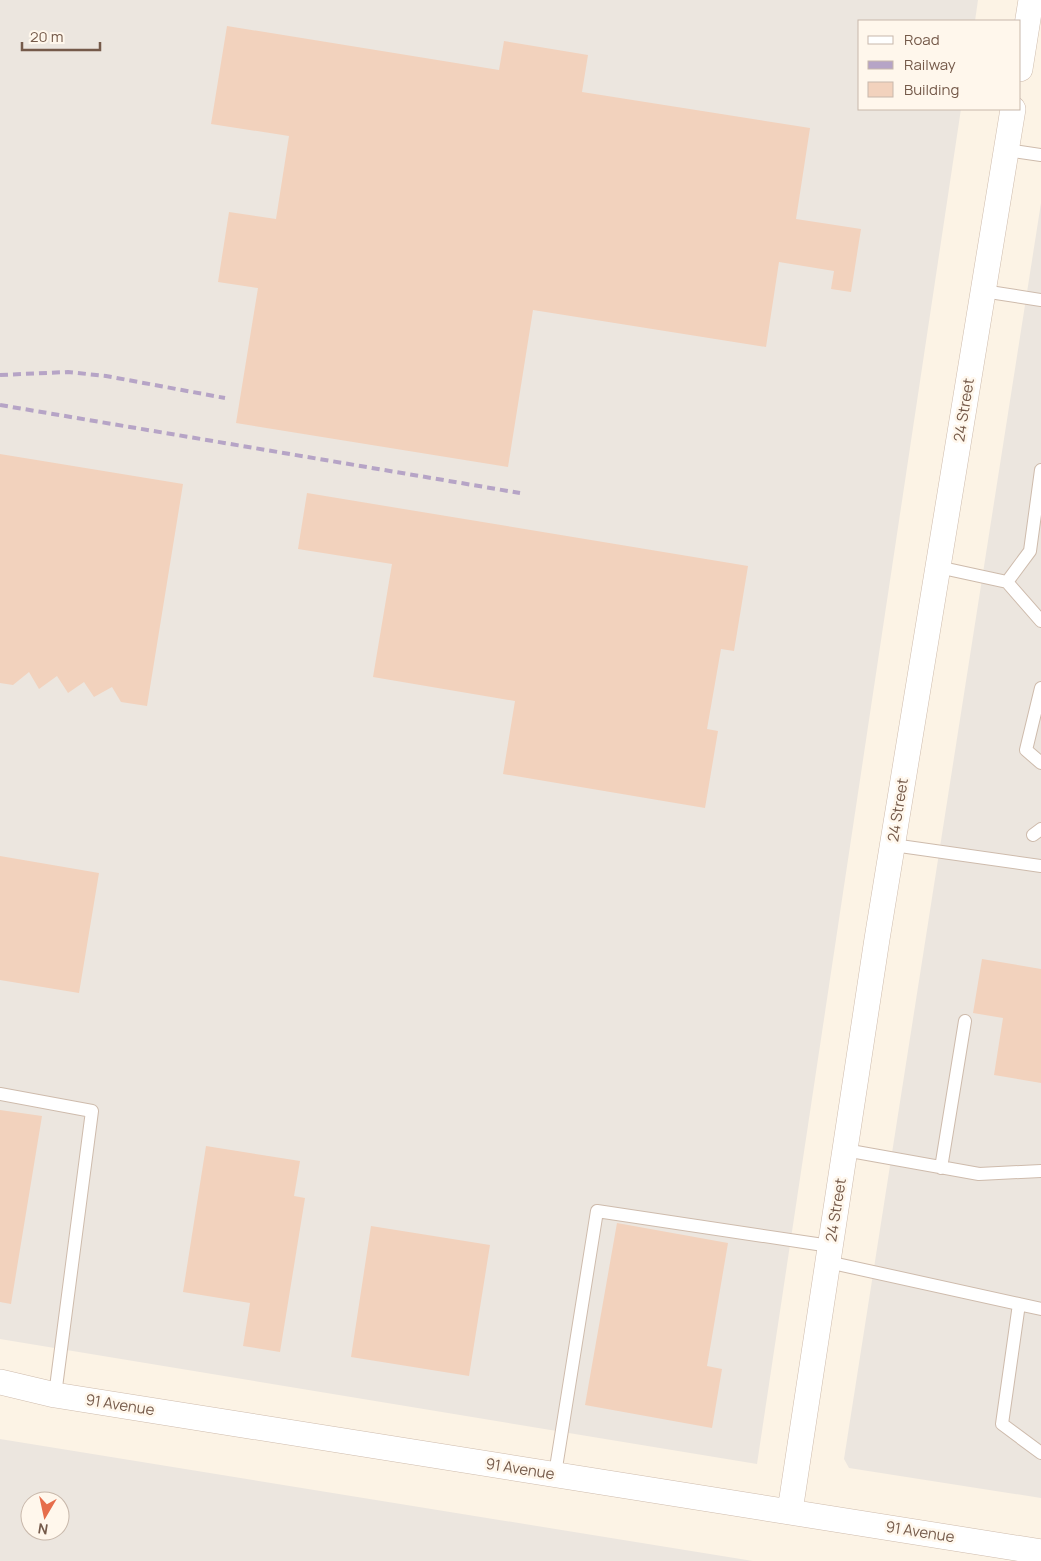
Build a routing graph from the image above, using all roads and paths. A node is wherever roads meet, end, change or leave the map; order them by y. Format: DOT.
graph roads {
  1 [pos="1031,0"];
  2 [pos="1021,63"];
  3 [pos="1013,110"];
  4 [pos="1006,150"];
  5 [pos="1041,155"];
  6 [pos="983,291"];
  7 [pos="1041,300"];
  8 [pos="1041,470"];
  9 [pos="938,567"];
  10 [pos="1007,582"];
  11 [pos="1041,621"];
  12 [pos="1041,688"];
  13 [pos="1041,763"];
  14 [pos="893,845"];
  15 [pos="1041,866"];
  16 [pos="965,1021"];
  17 [pos="0,1094"];
  18 [pos="845,1150"];
  19 [pos="941,1168"];
  20 [pos="1041,1171"];
  21 [pos="829,1254"];
  22 [pos="1018,1304"];
  23 [pos="1041,1309"];
  24 [pos="0,1382"];
  25 [pos="55,1395"];
  26 [pos="1041,1453"];
  27 [pos="555,1474"];
  28 [pos="790,1512"];
  29 [pos="1041,1552"];
  1 -- 2 [label="street"];
  3 -- 4 [label="street, 24 Street"];
  4 -- 5 [label="lane"];
  4 -- 6 [label="street, 24 Street"];
  6 -- 7 [label="lane"];
  6 -- 9 [label="street, 24 Street"];
  8 -- 10 [label="lane"];
  9 -- 10 [label="lane"];
  9 -- 14 [label="street, 24 Street"];
  10 -- 11 [label="lane"];
  12 -- 13 [label="lane"];
  14 -- 15 [label="lane"];
  14 -- 18 [label="street, 24 Street"];
  16 -- 19 [label="lane"];
  17 -- 25 [label="lane"];
  18 -- 19 [label="lane"];
  18 -- 21 [label="street, 24 Street"];
  19 -- 20 [label="lane"];
  21 -- 22 [label="lane"];
  21 -- 27 [label="lane"];
  21 -- 28 [label="street, 24 Street"];
  22 -- 23 [label="lane"];
  22 -- 26 [label="lane"];
  24 -- 25 [label="street, 91 Avenue"];
  25 -- 27 [label="street, 91 Avenue"];
  27 -- 28 [label="street, 91 Avenue"];
  28 -- 29 [label="street, 91 Avenue"];
}
